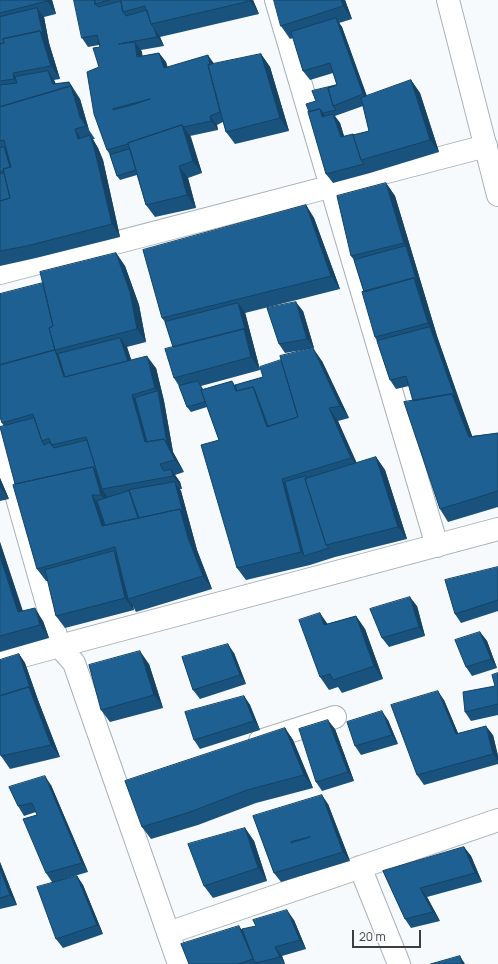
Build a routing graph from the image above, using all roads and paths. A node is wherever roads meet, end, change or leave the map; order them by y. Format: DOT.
graph roads {
  1 [pos="276,0"];
  2 [pos="448,0"];
  3 [pos="486,146"];
  4 [pos="332,187"];
  5 [pos="498,195"];
  6 [pos="0,273"];
  7 [pos="0,438"];
  8 [pos="498,529"];
  9 [pos="437,546"];
  10 [pos="59,646"];
  11 [pos="0,662"];
  12 [pos="335,717"];
  13 [pos="238,749"];
  14 [pos="140,781"];
  15 [pos="118,788"];
  16 [pos="498,820"];
  17 [pos="360,867"];
  18 [pos="168,933"];
  19 [pos="179,964"];
  20 [pos="399,964"];
  1 -- 4 [label="street"];
  2 -- 3 [label="street"];
  3 -- 4 [label="street"];
  3 -- 5 [label="street"];
  4 -- 6 [label="street"];
  4 -- 9 [label="street"];
  7 -- 10 [label="street"];
  8 -- 9 [label="street"];
  9 -- 10 [label="street"];
  10 -- 11 [label="street"];
  10 -- 15 [label="street"];
  12 -- 13 [label="street"];
  14 -- 15 [label="street"];
  15 -- 18 [label="street"];
  16 -- 17 [label="street"];
  17 -- 18 [label="street"];
  17 -- 20 [label="street"];
  18 -- 19 [label="street"];
}
